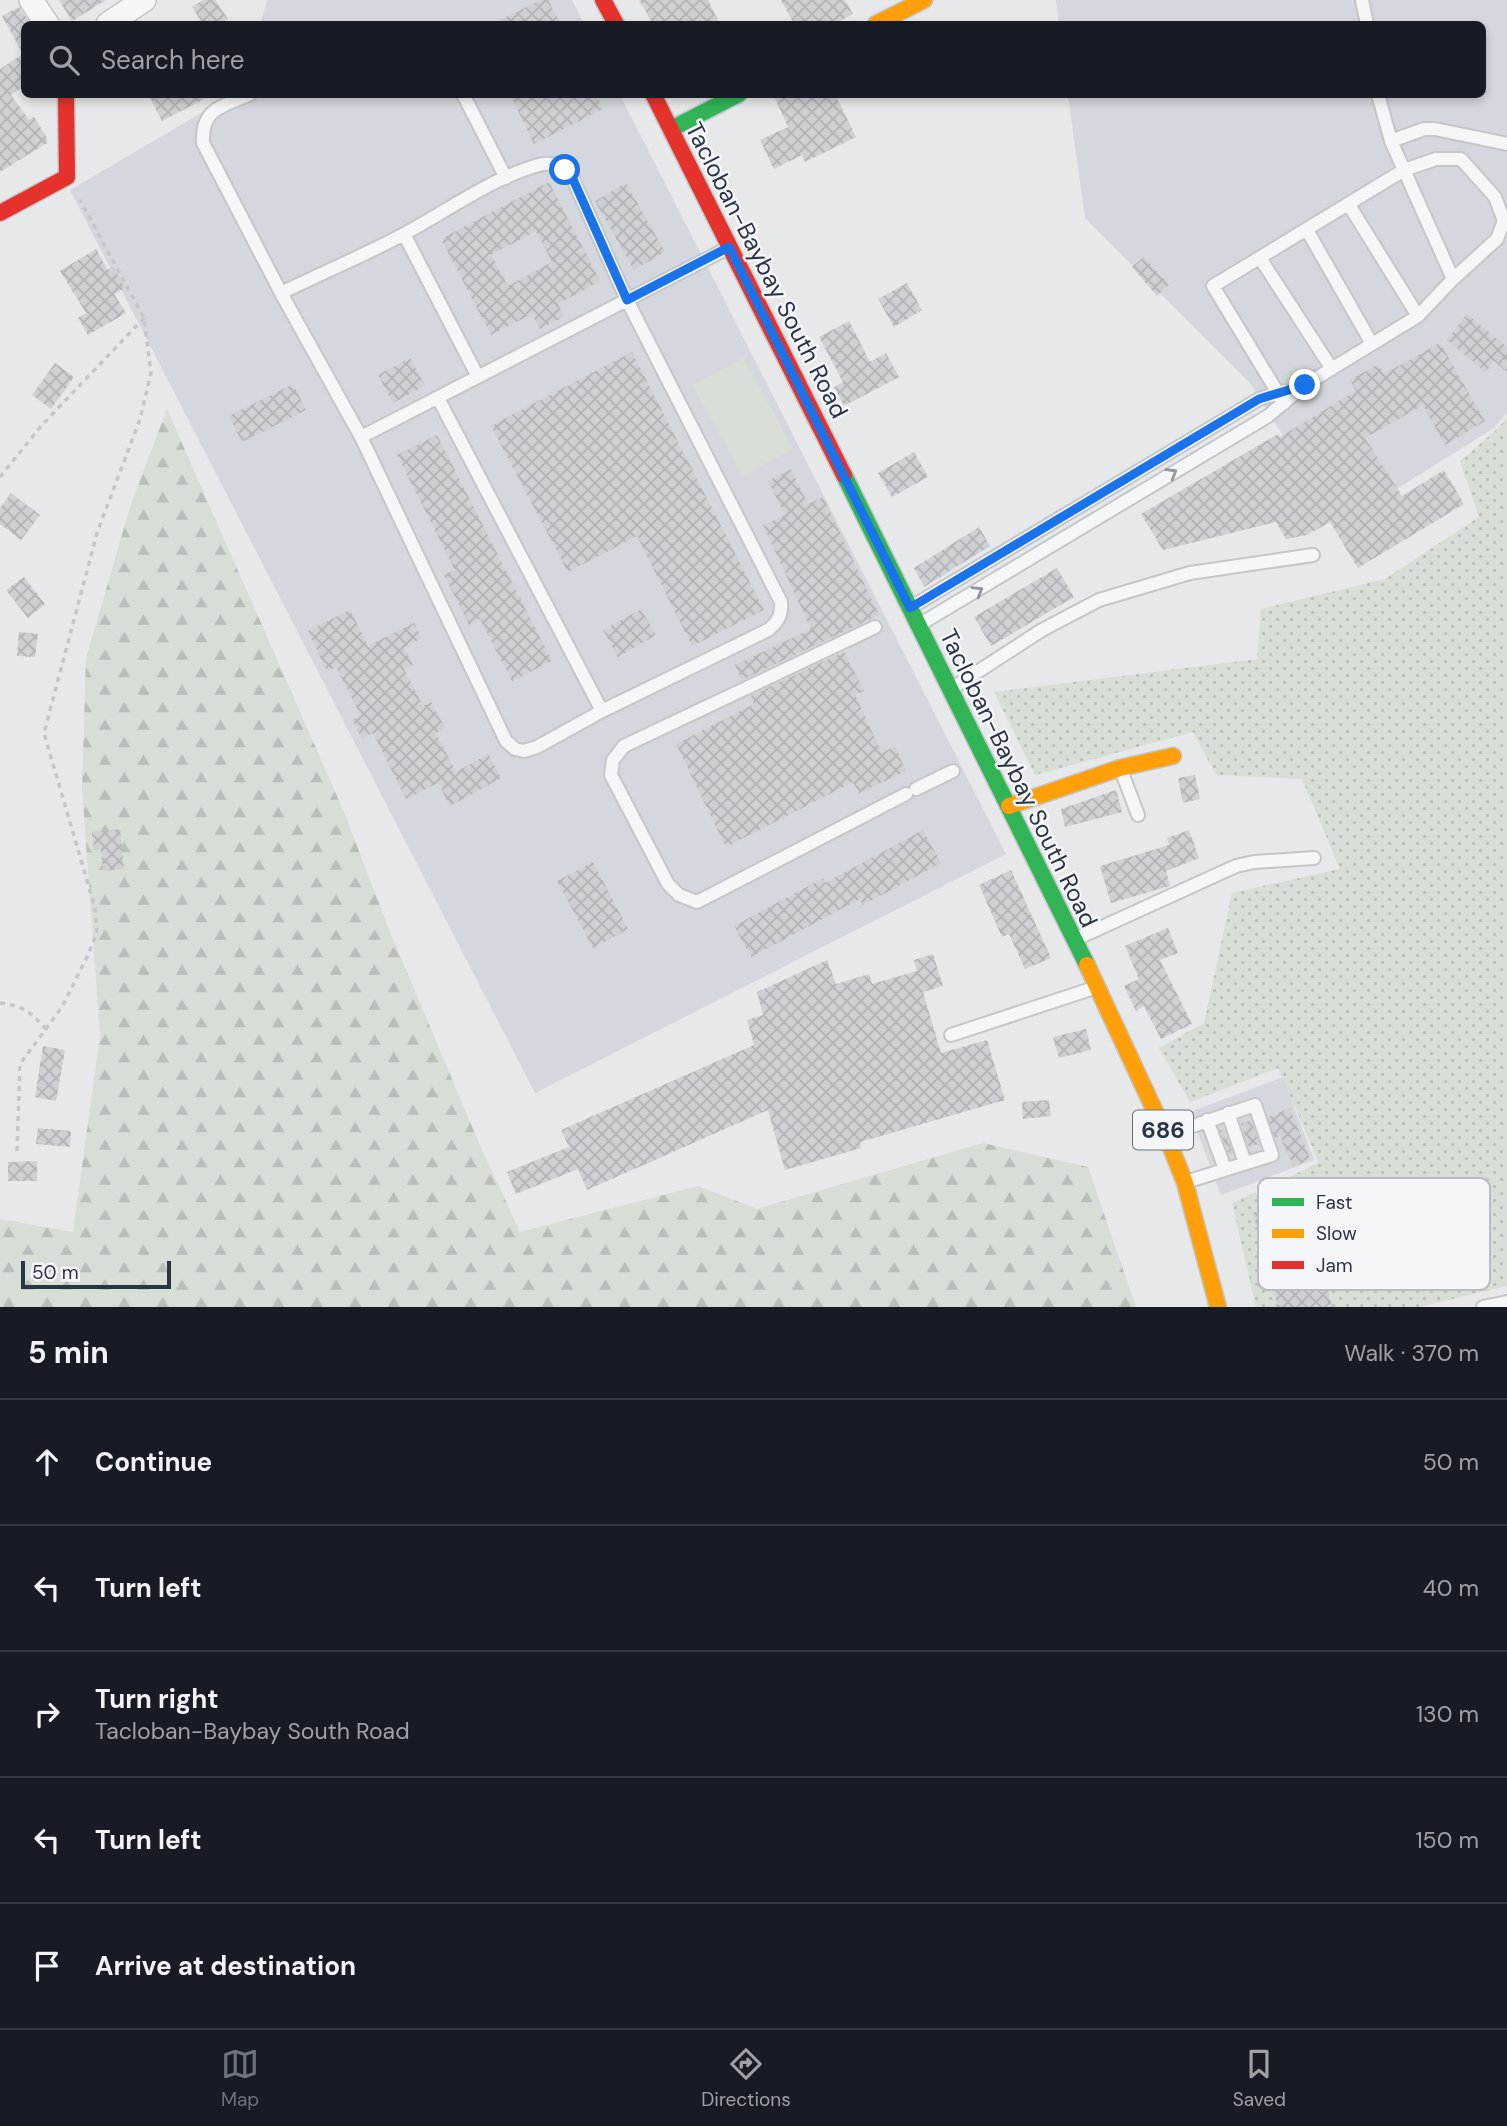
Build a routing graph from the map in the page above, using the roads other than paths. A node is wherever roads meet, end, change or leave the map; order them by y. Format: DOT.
graph roads {
  1 [pos="31,0"];
  2 [pos="145,0"];
  3 [pos="603,0"];
  4 [pos="924,0"];
  5 [pos="1362,0"];
  6 [pos="45,21"];
  7 [pos="113,21"];
  8 [pos="614,21"];
  9 [pos="882,21"];
  10 [pos="1366,21"];
  11 [pos="66,98"];
  12 [pos="242,98"];
  13 [pos="465,98"];
  14 [pos="655,98"];
  15 [pos="731,98"];
  16 [pos="1379,98"];
  17 [pos="671,129"];
  18 [pos="1391,141"];
  19 [pos="1507,144"];
  20 [pos="1404,170"];
  21 [pos="506,178"];
  22 [pos="1349,205"];
  23 [pos="0,213"];
  24 [pos="1307,230"];
  25 [pos="404,234"];
  26 [pos="729,247"];
  27 [pos="1260,258"];
  28 [pos="1453,279"];
  29 [pos="281,293"];
  30 [pos="627,300"];
  31 [pos="1418,316"];
  32 [pos="1371,344"];
  33 [pos="1332,369"];
  34 [pos="478,377"];
  35 [pos="438,398"];
  36 [pos="1281,398"];
  37 [pos="361,438"];
  38 [pos="1313,555"];
  39 [pos="910,608"];
  40 [pos="919,625"];
  41 [pos="875,627"];
  42 [pos="951,688"];
  43 [pos="602,711"];
  44 [pos="1173,756"];
  45 [pos="1120,768"];
  46 [pos="953,771"];
  47 [pos="1009,806"];
  48 [pos="1138,815"];
  49 [pos="1314,858"];
  50 [pos="1074,940"];
  51 [pos="1098,987"];
  52 [pos="951,1035"];
  53 [pos="1228,1113"];
  54 [pos="1207,1120"];
  55 [pos="1166,1135"];
  56 [pos="1245,1163"];
  57 [pos="1225,1169"];
  58 [pos="1185,1182"];
  59 [pos="1507,1302"];
  60 [pos="1218,1307"];
  61 [pos="1483,1307"];
  1 -- 6 [label="street"];
  2 -- 7 [label="street"];
  3 -- 8 [label="main road"];
  4 -- 9 [label="main road"];
  5 -- 10 [label="lane"];
  11 -- 23 [label="main road"];
  12 -- 29 [label="lane"];
  13 -- 21 [label="lane"];
  14 -- 17 [label="main road, Tacloban-Baybay South Road / 686"];
  15 -- 17 [label="main road"];
  16 -- 18 [label="lane"];
  17 -- 26 [label="main road, Tacloban-Baybay South Road / 686"];
  18 -- 19 [label="lane"];
  18 -- 20 [label="lane"];
  20 -- 22 [label="lane"];
  20 -- 28 [label="lane"];
  20 -- 28 [label="lane"];
  21 -- 25 [label="lane"];
  21 -- 30 [label="lane"];
  22 -- 24 [label="lane"];
  22 -- 31 [label="lane"];
  24 -- 27 [label="lane"];
  24 -- 32 [label="lane"];
  25 -- 29 [label="lane"];
  25 -- 34 [label="lane"];
  26 -- 30 [label="lane"];
  26 -- 39 [label="main road, Tacloban-Baybay South Road / 686"];
  27 -- 33 [label="lane"];
  27 -- 36 [label="lane"];
  28 -- 31 [label="lane"];
  29 -- 37 [label="lane"];
  30 -- 34 [label="lane"];
  30 -- 43 [label="lane"];
  31 -- 32 [label="lane"];
  32 -- 33 [label="lane"];
  33 -- 36 [label="lane"];
  34 -- 35 [label="lane"];
  35 -- 37 [label="lane"];
  35 -- 43 [label="lane"];
  36 -- 39 [label="lane"];
  40 -- 36 [label="lane, one-way"];
  37 -- 43 [label="lane"];
  38 -- 42 [label="lane"];
  39 -- 40 [label="main road, Tacloban-Baybay South Road / 686"];
  40 -- 42 [label="main road, Tacloban-Baybay South Road / 686"];
  41 -- 46 [label="lane"];
  42 -- 47 [label="main road, Tacloban-Baybay South Road / 686"];
  44 -- 45 [label="main road"];
  45 -- 47 [label="main road"];
  45 -- 48 [label="lane"];
  47 -- 50 [label="main road, Tacloban-Baybay South Road / 686"];
  49 -- 50 [label="lane"];
  50 -- 51 [label="main road, Tacloban-Baybay South Road / 686"];
  51 -- 52 [label="lane"];
  51 -- 55 [label="main road, Tacloban-Baybay South Road / 686"];
  53 -- 54 [label="lane"];
  53 -- 56 [label="lane"];
  53 -- 56 [label="lane"];
  54 -- 55 [label="lane"];
  54 -- 57 [label="lane"];
  55 -- 58 [label="main road, Tacloban-Baybay South Road / 686"];
  56 -- 57 [label="lane"];
  57 -- 58 [label="lane"];
  58 -- 60 [label="main road, Tacloban-Baybay South Road / 686"];
  59 -- 61 [label="lane"];
}
